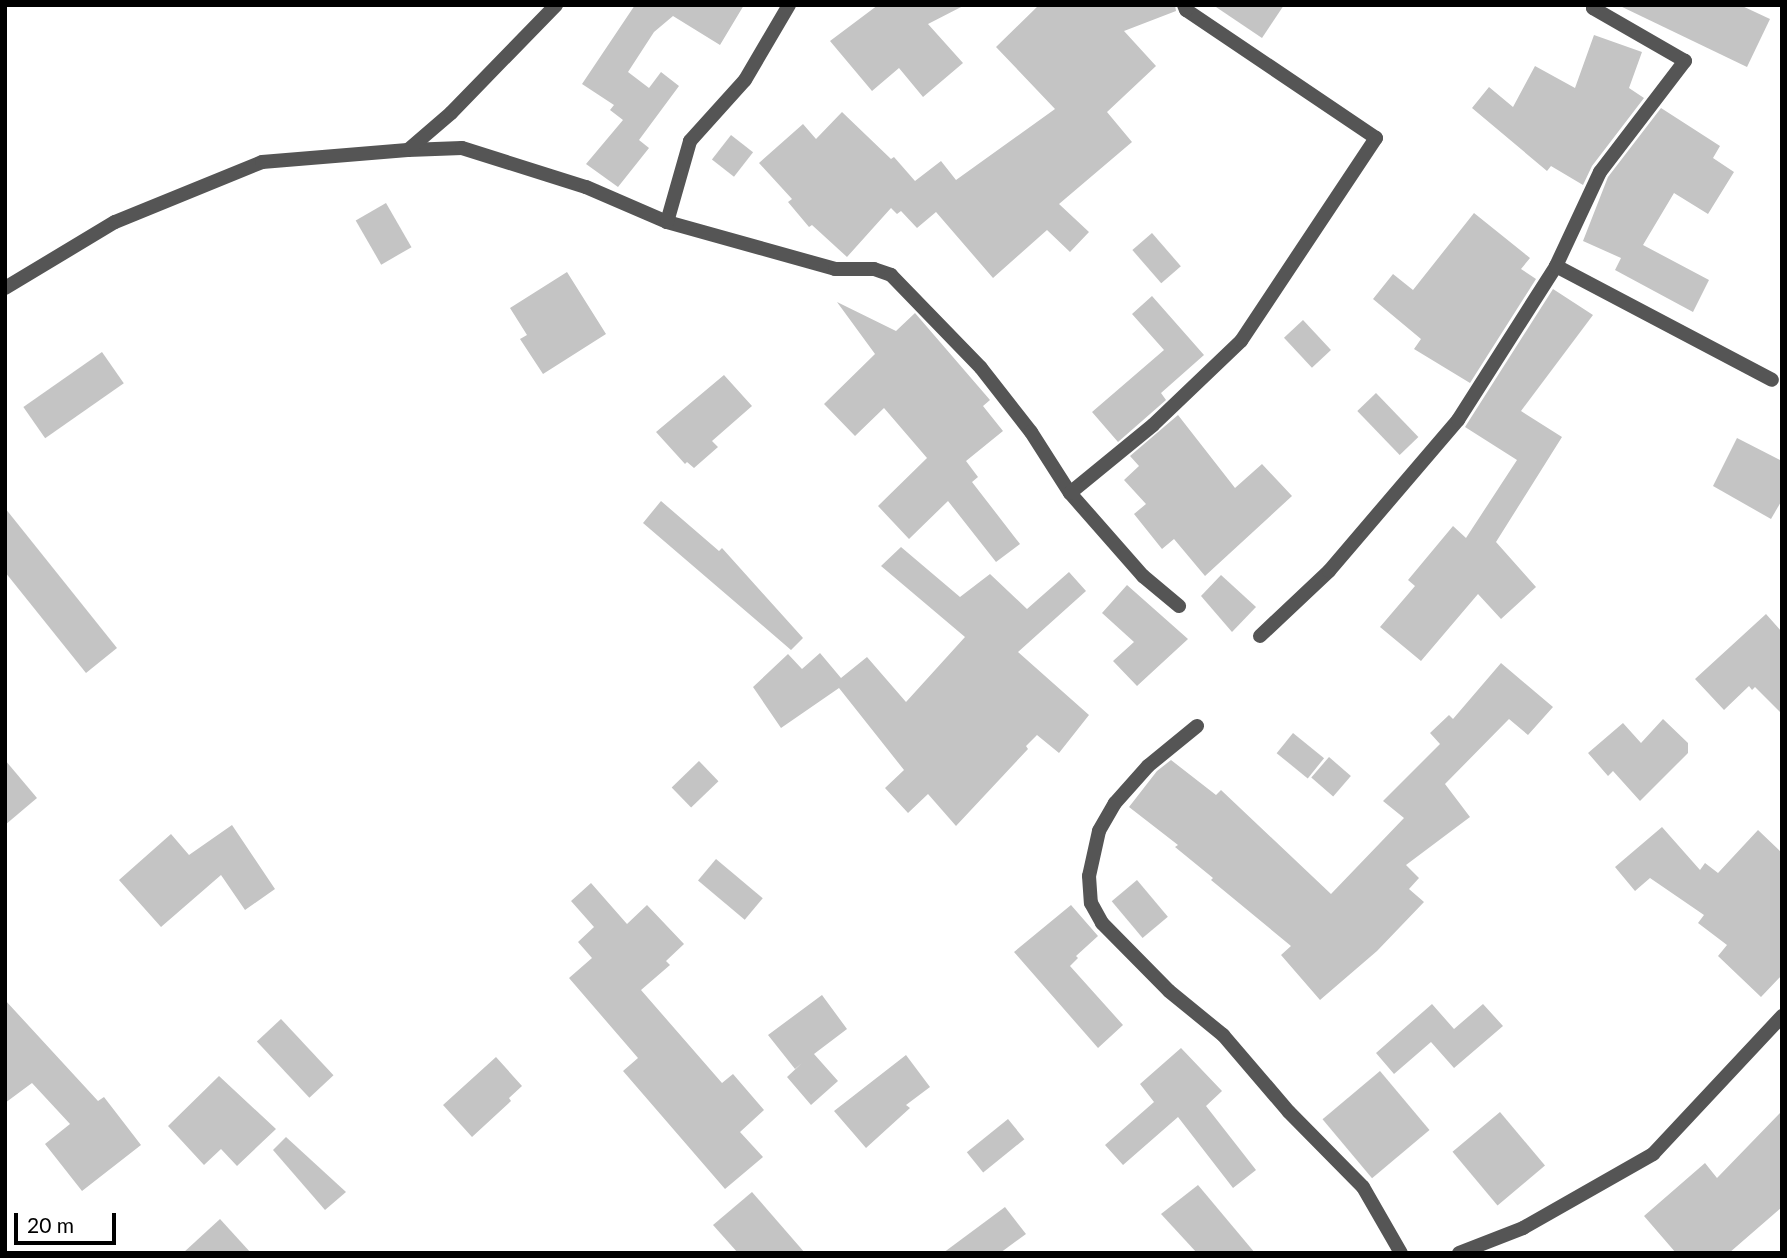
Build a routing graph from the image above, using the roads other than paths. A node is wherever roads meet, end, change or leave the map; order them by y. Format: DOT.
graph roads {
  1 [pos="556,5"];
  2 [pos="789,5"];
  3 [pos="1184,5"];
  4 [pos="1594,5"];
  5 [pos="408,150"];
  6 [pos="667,222"];
  7 [pos="1556,266"];
  8 [pos="5,288"];
  9 [pos="1772,380"];
  10 [pos="1070,493"];
  11 [pos="1179,606"];
  12 [pos="1260,636"];
  13 [pos="1197,726"];
  14 [pos="1782,1016"];
  15 [pos="1401,1253"];
  16 [pos="1459,1253"];
  1 -- 5 [label="street"];
  2 -- 6 [label="street"];
  3 -- 10 [label="street"];
  4 -- 7 [label="street"];
  5 -- 6 [label="street"];
  5 -- 8 [label="street"];
  6 -- 10 [label="street"];
  7 -- 9 [label="street"];
  7 -- 12 [label="street"];
  10 -- 11 [label="street"];
  13 -- 15 [label="street"];
  14 -- 16 [label="street"];
}
